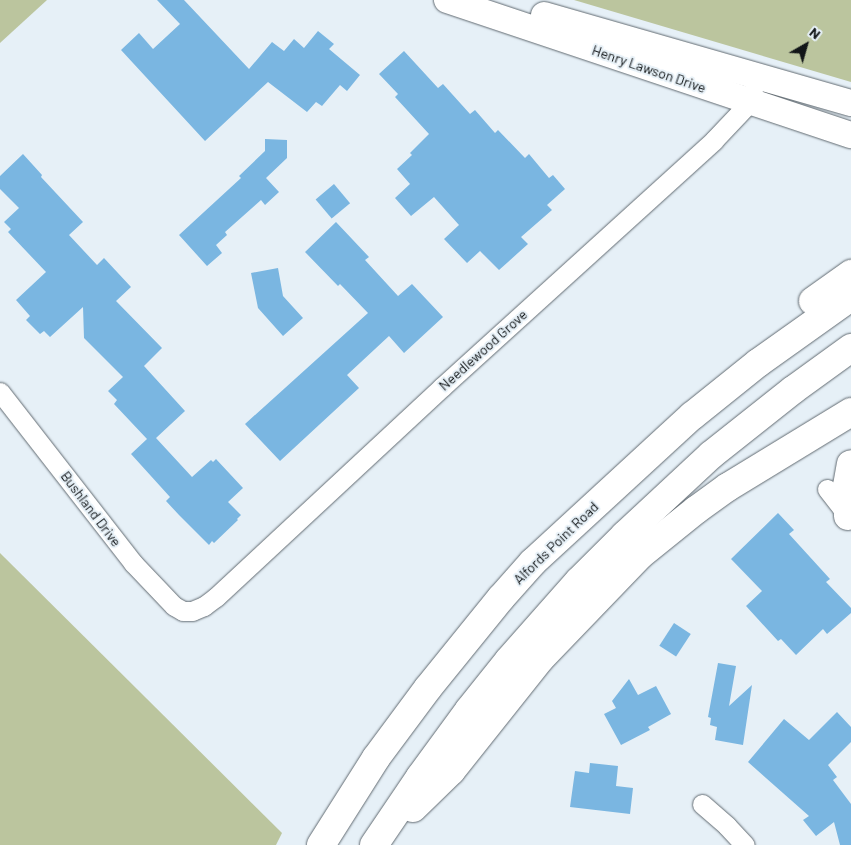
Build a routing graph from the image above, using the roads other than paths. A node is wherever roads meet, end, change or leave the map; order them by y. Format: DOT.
graph roads {
  1 [pos="447,0"];
  2 [pos="491,0"];
  3 [pos="758,77"];
  4 [pos="749,103"];
  5 [pos="851,103"];
  6 [pos="851,135"];
  7 [pos="851,274"];
  8 [pos="851,297"];
  9 [pos="851,348"];
  10 [pos="0,392"];
  11 [pos="851,412"];
  12 [pos="851,464"];
  13 [pos="827,489"];
  14 [pos="849,518"];
  15 [pos="533,562"];
  16 [pos="192,611"];
  17 [pos="702,804"];
  18 [pos="321,845"];
  19 [pos="374,845"];
  20 [pos="745,845"];
  1 -- 4 [label="main road, Henry Lawson Drive"];
  2 -- 3 [label="main road, Henry Lawson Drive"];
  3 -- 4 [label="street, Needlewood Grove"];
  3 -- 5 [label="main road, Henry Lawson Drive"];
  4 -- 6 [label="main road, Henry Lawson Drive"];
  4 -- 16 [label="street, Needlewood Grove"];
  7 -- 15 [label="highway"];
  8 -- 15 [label="highway, Alfords Point Road"];
  9 -- 19 [label="highway"];
  10 -- 16 [label="street, Bushland Drive"];
  11 -- 19 [label="highway"];
  12 -- 14 [label="highway"];
  13 -- 14 [label="street"];
  15 -- 18 [label="highway, Alfords Point Road"];
  17 -- 20 [label="street"];
}
